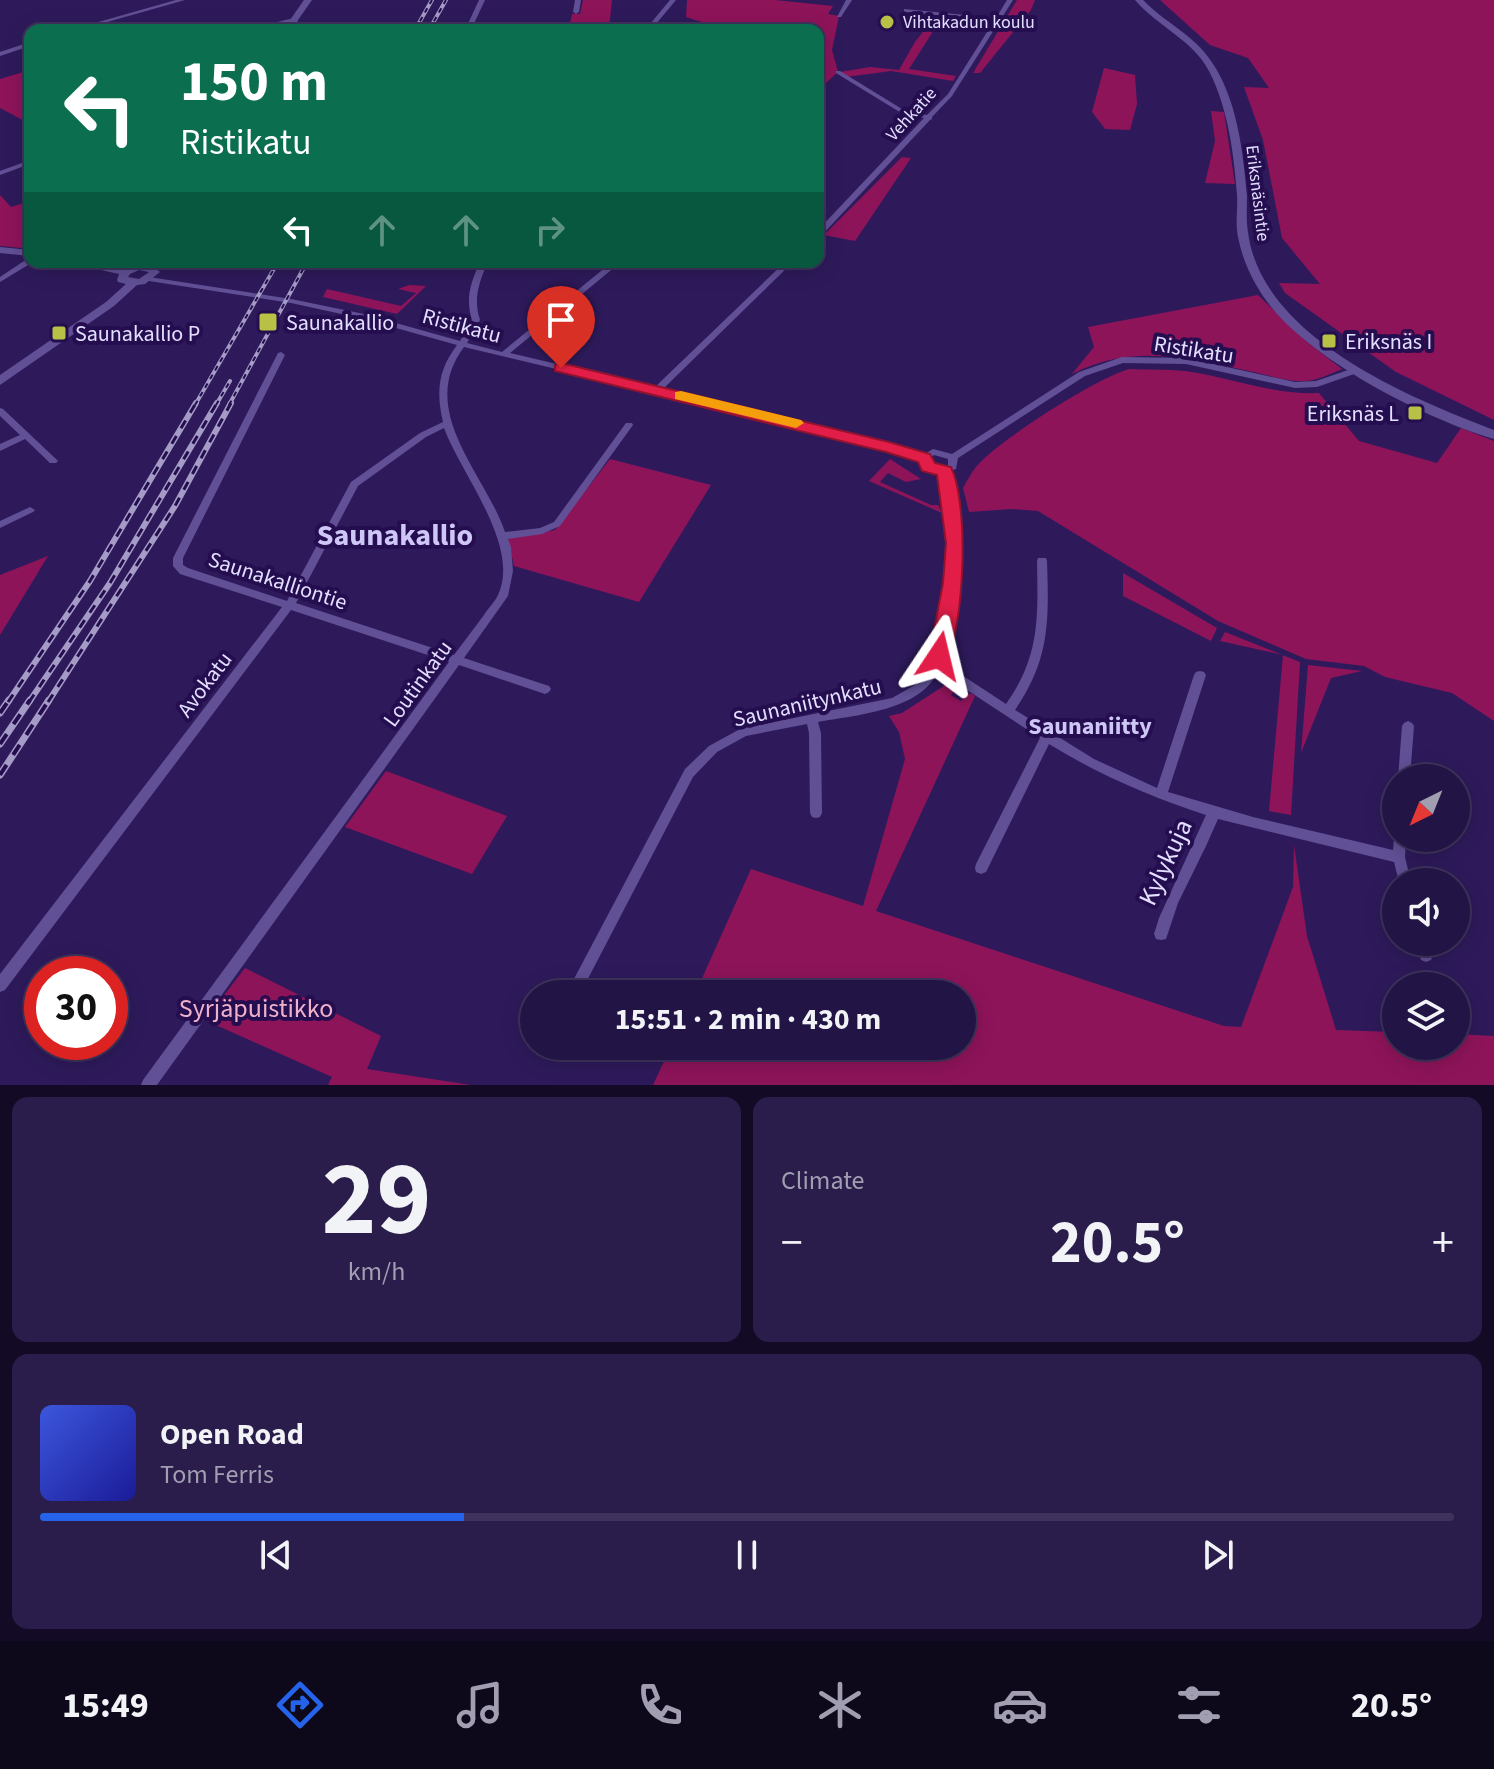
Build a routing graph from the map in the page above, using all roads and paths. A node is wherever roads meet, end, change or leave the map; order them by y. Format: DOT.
graph roads {
  1 [pos="182,0"];
  2 [pos="308,0"];
  3 [pos="482,0"];
  4 [pos="578,0"];
  5 [pos="673,0"];
  6 [pos="849,0"];
  7 [pos="1010,0"];
  8 [pos="1139,0"];
  9 [pos="906,10"];
  10 [pos="576,12"];
  11 [pos="839,16"];
  12 [pos="294,20"];
  13 [pos="999,20"];
  14 [pos="95,24"];
  15 [pos="275,24"];
  16 [pos="293,24"];
  17 [pos="471,24"];
  18 [pos="653,24"];
  19 [pos="24,46"];
  20 [pos="0,54"];
  21 [pos="838,72"];
  22 [pos="930,118"];
  23 [pos="24,164"];
  24 [pos="0,173"];
  25 [pos="824,228"];
  26 [pos="0,250"];
  27 [pos="24,252"];
  28 [pos="24,265"];
  29 [pos="106,268"];
  30 [pos="481,268"];
  31 [pos="610,268"];
  32 [pos="783,268"];
  33 [pos="149,269"];
  34 [pos="125,272"];
  35 [pos="0,280"];
  36 [pos="133,283"];
  37 [pos="460,344"];
  38 [pos="281,355"];
  39 [pos="503,355"];
  40 [pos="1357,370"];
  41 [pos="0,381"];
  42 [pos="657,390"];
  43 [pos="0,411"];
  44 [pos="445,424"];
  45 [pos="629,425"];
  46 [pos="1494,435"];
  47 [pos="24,436"];
  48 [pos="0,448"];
  49 [pos="953,457"];
  50 [pos="924,458"];
  51 [pos="53,461"];
  52 [pos="945,471"];
  53 [pos="30,510"];
  54 [pos="0,525"];
  55 [pos="501,536"];
  56 [pos="1042,561"];
  57 [pos="290,604"];
  58 [pos="458,660"];
  59 [pos="937,665"];
  60 [pos="1200,675"];
  61 [pos="545,689"];
  62 [pos="1008,710"];
  63 [pos="811,719"];
  64 [pos="1408,726"];
  65 [pos="1048,737"];
  66 [pos="1405,764"];
  67 [pos="1161,794"];
  68 [pos="1214,811"];
  69 [pos="816,813"];
  70 [pos="1399,852"];
  71 [pos="1399,857"];
  72 [pos="981,868"];
  73 [pos="1402,868"];
  74 [pos="1161,934"];
  75 [pos="580,980"];
  76 [pos="0,985"];
  77 [pos="148,1085"];
  1 -- 14 [label="street"];
  2 -- 12 [label="street"];
  3 -- 17 [label="street"];
  4 -- 10 [label="street"];
  5 -- 18 [label="street"];
  6 -- 11 [label="street"];
  7 -- 13 [label="street, Vehkatie"];
  8 -- 40 [label="street, Eriksnäsintie"];
  9 -- 13 [label="street"];
  12 -- 15 [label="street"];
  12 -- 16 [label="street"];
  13 -- 22 [label="street, Vehkatie"];
  19 -- 20 [label="street"];
  21 -- 22 [label="street"];
  22 -- 25 [label="street, Vehkatie"];
  23 -- 24 [label="street"];
  26 -- 27 [label="street"];
  28 -- 35 [label="street"];
  29 -- 34 [label="street"];
  30 -- 37 [label="street, Loutinkatu"];
  31 -- 39 [label="street"];
  32 -- 42 [label="street"];
  33 -- 34 [label="street"];
  33 -- 36 [label="street"];
  33 -- 37 [label="street, Ristikatu"];
  34 -- 36 [label="street"];
  36 -- 41 [label="street"];
  37 -- 39 [label="street, Ristikatu"];
  37 -- 44 [label="street, Loutinkatu"];
  38 -- 57 [label="street, Saunakalliontie"];
  39 -- 42 [label="street, Ristikatu"];
  40 -- 46 [label="street, Eriksnäsintie"];
  40 -- 49 [label="street, Ristikatu"];
  42 -- 50 [label="street, Ristikatu"];
  43 -- 47 [label="street"];
  44 -- 55 [label="street, Loutinkatu"];
  44 -- 57 [label="street, Avokatu"];
  45 -- 55 [label="street"];
  47 -- 48 [label="street"];
  47 -- 51 [label="street"];
  49 -- 50 [label="street"];
  49 -- 52 [label="street"];
  50 -- 52 [label="street"];
  52 -- 59 [label="street"];
  53 -- 54 [label="street"];
  55 -- 58 [label="street, Loutinkatu"];
  56 -- 62 [label="street"];
  57 -- 58 [label="street, Saunakalliontie"];
  57 -- 76 [label="street, Avokatu"];
  58 -- 61 [label="street, Saunakalliontie"];
  58 -- 77 [label="street, Loutinkatu"];
  59 -- 62 [label="street"];
  59 -- 63 [label="street, Saunaniitynkatu"];
  60 -- 67 [label="street"];
  62 -- 65 [label="street"];
  63 -- 69 [label="street"];
  63 -- 75 [label="street, Saunaniitynkatu"];
  64 -- 66 [label="street"];
  65 -- 67 [label="street"];
  65 -- 72 [label="street"];
  67 -- 68 [label="street"];
  68 -- 71 [label="street"];
  68 -- 74 [label="street, Kylykuja"];
  70 -- 71 [label="street"];
  71 -- 73 [label="street"];
}
